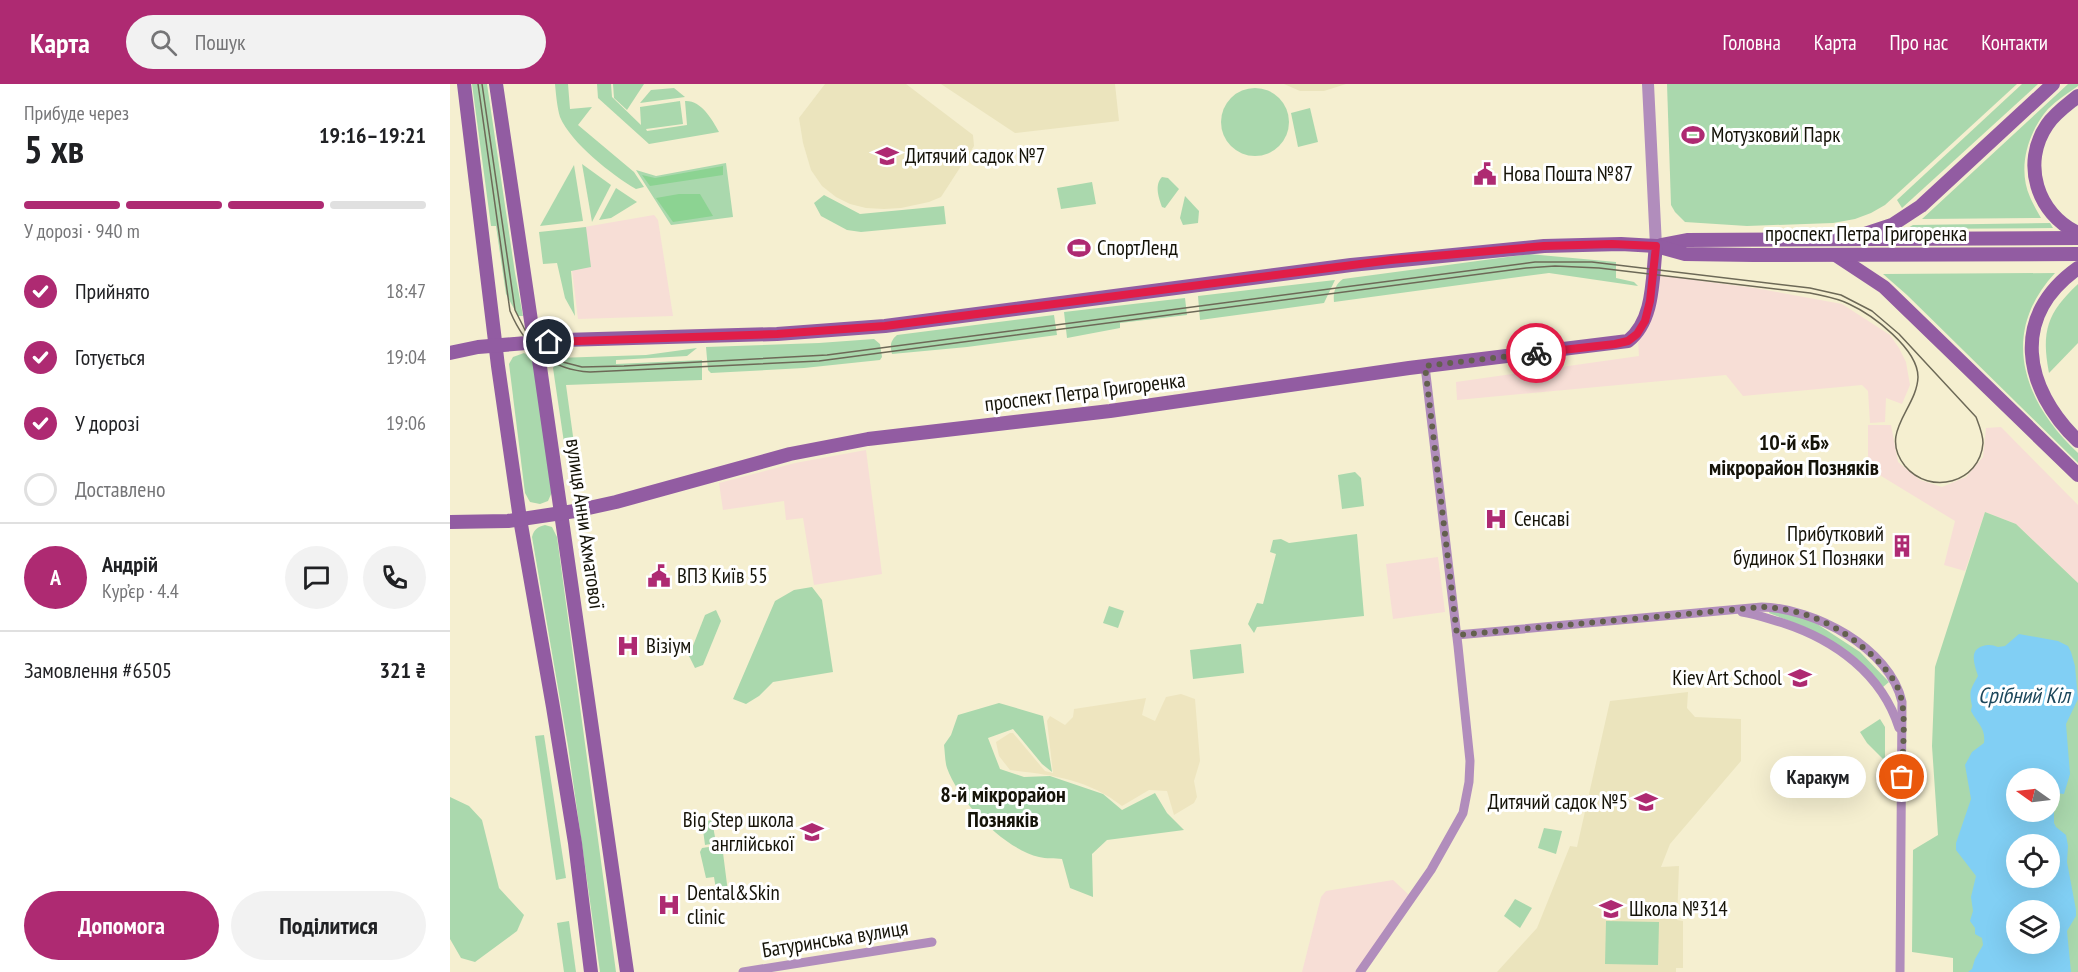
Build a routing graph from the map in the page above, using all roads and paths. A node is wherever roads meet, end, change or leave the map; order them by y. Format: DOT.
graph roads {
  1 [pos="464,84"];
  2 [pos="496,84"];
  3 [pos="1648,84"];
  4 [pos="2053,84"];
  5 [pos="2078,96"];
  6 [pos="2078,232"];
  7 [pos="2078,238"];
  8 [pos="1846,239"];
  9 [pos="1656,246"];
  10 [pos="2078,254"];
  11 [pos="1837,256"];
  12 [pos="2078,268"];
  13 [pos="534,343"];
  14 [pos="496,347"];
  15 [pos="450,353"];
  16 [pos="1425,366"];
  17 [pos="2078,441"];
  18 [pos="2078,475"];
  19 [pos="562,513"];
  20 [pos="520,519"];
  21 [pos="450,522"];
  22 [pos="1722,611"];
  23 [pos="1457,635"];
  24 [pos="1902,739"];
  25 [pos="932,942"];
  26 [pos="591,972"];
  27 [pos="627,972"];
  28 [pos="743,972"];
  29 [pos="1360,972"];
  30 [pos="1900,972"];
  1 -- 14 [label="main road"];
  2 -- 13 [label="main road, вулиця Анни Ахматової"];
  3 -- 9 [label="street"];
  4 -- 8 [label="main road"];
  5 -- 6 [label="main road"];
  7 -- 8 [label="main road, проспект Петра Григоренка"];
  8 -- 9 [label="main road, проспект Петра Григоренка"];
  9 -- 11 [label="main road, проспект Петра Григоренка"];
  9 -- 13 [label="main road, проспект Петра Григоренка"];
  9 -- 16 [label="main road, проспект Петра Григоренка"];
  10 -- 11 [label="main road, проспект Петра Григоренка"];
  11 -- 18 [label="main road"];
  12 -- 17 [label="main road"];
  13 -- 14 [label="main road, проспект Петра Григоренка"];
  13 -- 19 [label="main road, вулиця Анни Ахматової"];
  14 -- 15 [label="main road, проспект Петра Григоренка"];
  14 -- 20 [label="main road"];
  16 -- 19 [label="main road, проспект Петра Григоренка"];
  16 -- 23 [label="street"];
  19 -- 20 [label="main road, проспект Петра Григоренка"];
  19 -- 27 [label="main road, вулиця Анни Ахматової"];
  20 -- 21 [label="main road, проспект Петра Григоренка"];
  20 -- 26 [label="main road"];
  22 -- 23 [label="street"];
  22 -- 24 [label="street"];
  22 -- 24 [label="street"];
  23 -- 29 [label="street"];
  24 -- 30 [label="street"];
  25 -- 28 [label="street, Батуринська вулиця"];
}
